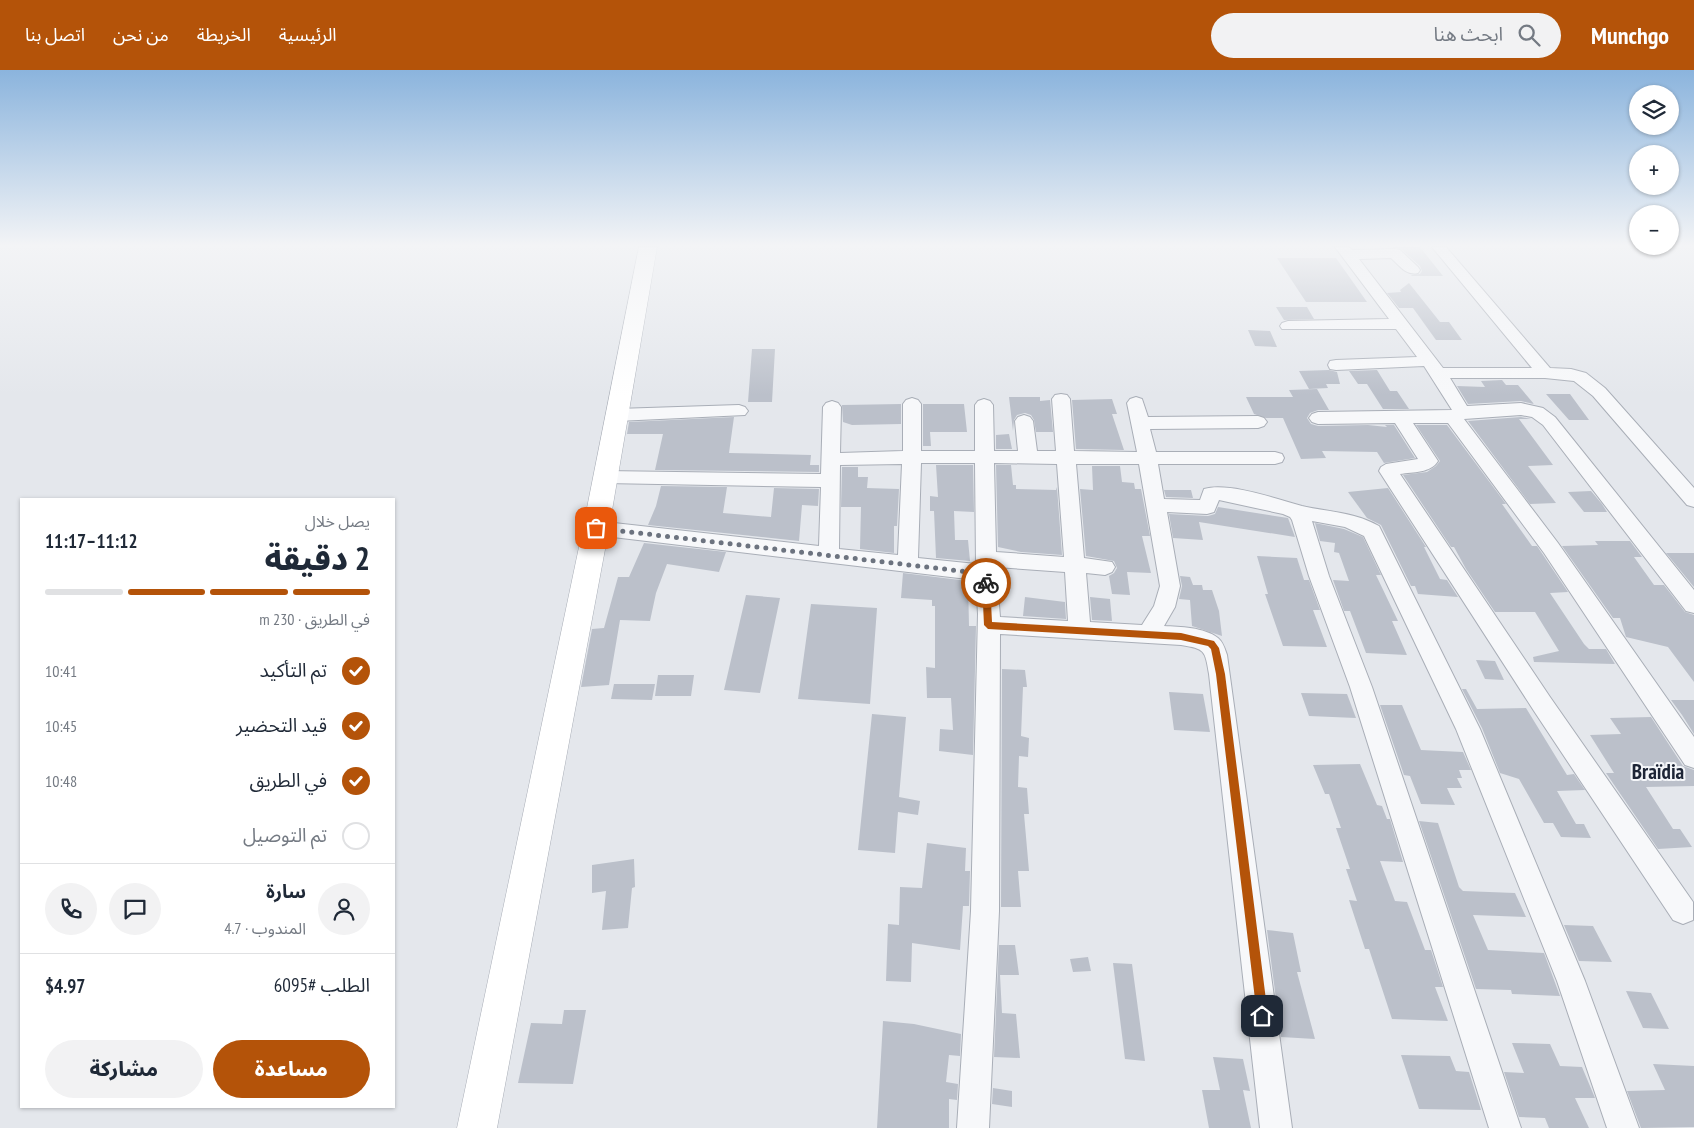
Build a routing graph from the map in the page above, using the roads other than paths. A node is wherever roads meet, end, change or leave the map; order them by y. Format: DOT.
graph roads {
  1 [pos="639,296"];
  2 [pos="1380,296"];
  3 [pos="1481,296"];
  4 [pos="1401,324"];
  5 [pos="1288,326"];
  6 [pos="1336,365"];
  7 [pos="1434,367"];
  8 [pos="1545,372"];
  9 [pos="1061,399"];
  10 [pos="1136,403"];
  11 [pos="912,404"];
  12 [pos="984,405"];
  13 [pos="832,407"];
  14 [pos="739,411"];
  15 [pos="1457,414"];
  16 [pos="617,415"];
  17 [pos="1318,418"];
  18 [pos="1401,418"];
  19 [pos="1024,421"];
  20 [pos="1258,422"];
  21 [pos="1140,423"];
  22 [pos="912,456"];
  23 [pos="984,456"];
  24 [pos="1028,457"];
  25 [pos="1065,458"];
  26 [pos="1275,458"];
  27 [pos="831,459"];
  28 [pos="1148,460"];
  29 [pos="605,477"];
  30 [pos="830,481"];
  31 [pos="1694,500"];
  32 [pos="1156,505"];
  33 [pos="1297,512"];
  34 [pos="596,528"];
  35 [pos="829,555"];
  36 [pos="1074,565"];
  37 [pos="908,566"];
  38 [pos="985,566"];
  39 [pos="1105,566"];
  40 [pos="1694,605"];
  41 [pos="988,625"];
  42 [pos="1080,631"];
  43 [pos="1148,634"];
  44 [pos="1694,757"];
  45 [pos="1683,910"];
  46 [pos="477,1128"];
  47 [pos="973,1128"];
  48 [pos="1276,1128"];
  49 [pos="1505,1128"];
  50 [pos="1623,1128"];
  1 -- 16 [label="street"];
  2 -- 4 [label="street"];
  3 -- 8 [label="street"];
  4 -- 5 [label="street"];
  4 -- 7 [label="street"];
  6 -- 7 [label="street"];
  7 -- 8 [label="street"];
  7 -- 15 [label="street"];
  8 -- 31 [label="street"];
  9 -- 25 [label="street"];
  10 -- 21 [label="street"];
  11 -- 22 [label="street"];
  12 -- 23 [label="street"];
  13 -- 27 [label="street"];
  14 -- 16 [label="street"];
  15 -- 18 [label="street"];
  15 -- 40 [label="street"];
  15 -- 44 [label="street"];
  16 -- 29 [label="street"];
  17 -- 18 [label="street"];
  18 -- 45 [label="street"];
  19 -- 24 [label="street"];
  20 -- 21 [label="street"];
  21 -- 28 [label="street"];
  22 -- 23 [label="street"];
  22 -- 27 [label="street"];
  22 -- 37 [label="street"];
  23 -- 24 [label="street"];
  23 -- 38 [label="street"];
  24 -- 25 [label="street"];
  25 -- 28 [label="street"];
  25 -- 36 [label="street"];
  26 -- 28 [label="street"];
  27 -- 30 [label="street"];
  28 -- 32 [label="street"];
  29 -- 30 [label="street"];
  29 -- 34 [label="street"];
  30 -- 35 [label="street"];
  32 -- 33 [label="street"];
  32 -- 43 [label="street"];
  33 -- 49 [label="street"];
  33 -- 50 [label="street"];
  34 -- 35 [label="street"];
  34 -- 46 [label="street"];
  35 -- 37 [label="street"];
  36 -- 38 [label="street"];
  36 -- 39 [label="street"];
  36 -- 42 [label="street"];
  37 -- 38 [label="street"];
  38 -- 41 [label="street"];
  41 -- 42 [label="street"];
  41 -- 47 [label="street"];
  42 -- 43 [label="street"];
  43 -- 48 [label="street"];
}
